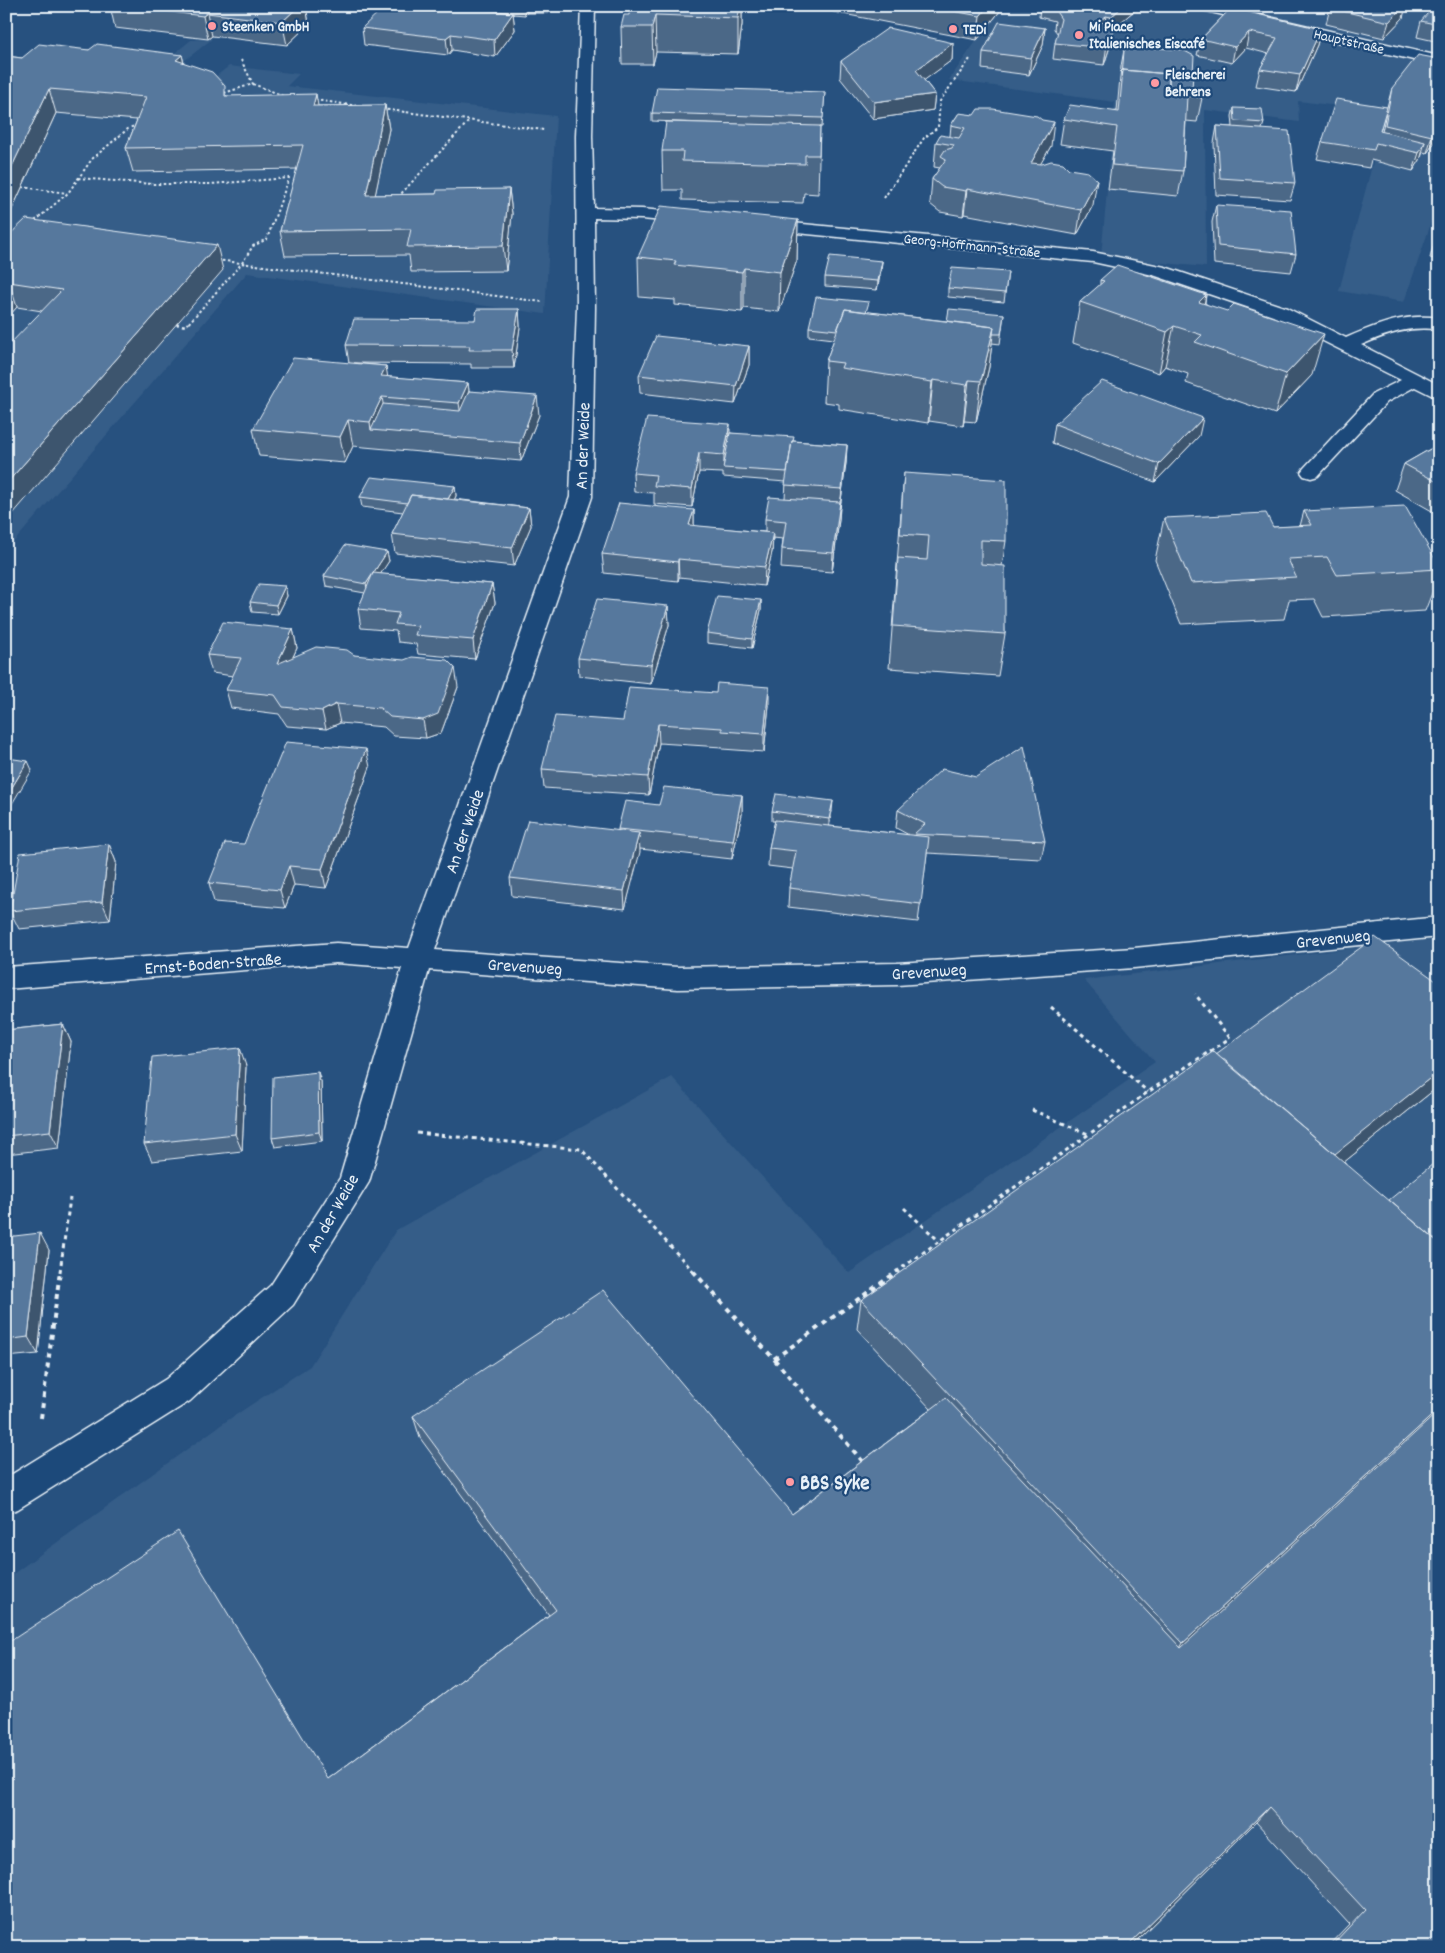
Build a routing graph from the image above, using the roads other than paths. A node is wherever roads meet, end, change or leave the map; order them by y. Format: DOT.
graph roads {
  1 [pos="588,6"];
  2 [pos="1202,6"];
  3 [pos="1439,61"];
  4 [pos="585,214"];
  5 [pos="710,220"];
  6 [pos="739,223"];
  7 [pos="1439,324"];
  8 [pos="1344,345"];
  9 [pos="1413,380"];
  10 [pos="1439,393"];
  11 [pos="1311,472"];
  12 [pos="1439,927"];
  13 [pos="419,958"];
  14 [pos="6,978"];
  15 [pos="6,1497"];
  1 -- 4 [label="street, An der Weide"];
  2 -- 3 [label="street, Hauptstraße"];
  4 -- 5 [label="street"];
  4 -- 13 [label="street, An der Weide"];
  6 -- 8 [label="street, Georg-Hoffmann-Straße"];
  7 -- 8 [label="street"];
  8 -- 9 [label="street, Georg-Hoffmann-Straße"];
  9 -- 10 [label="street, Georg-Hoffmann-Straße"];
  9 -- 11 [label="street"];
  12 -- 13 [label="street, Grevenweg"];
  13 -- 14 [label="street, Ernst-Boden-Straße"];
  13 -- 15 [label="street, An der Weide"];
}
